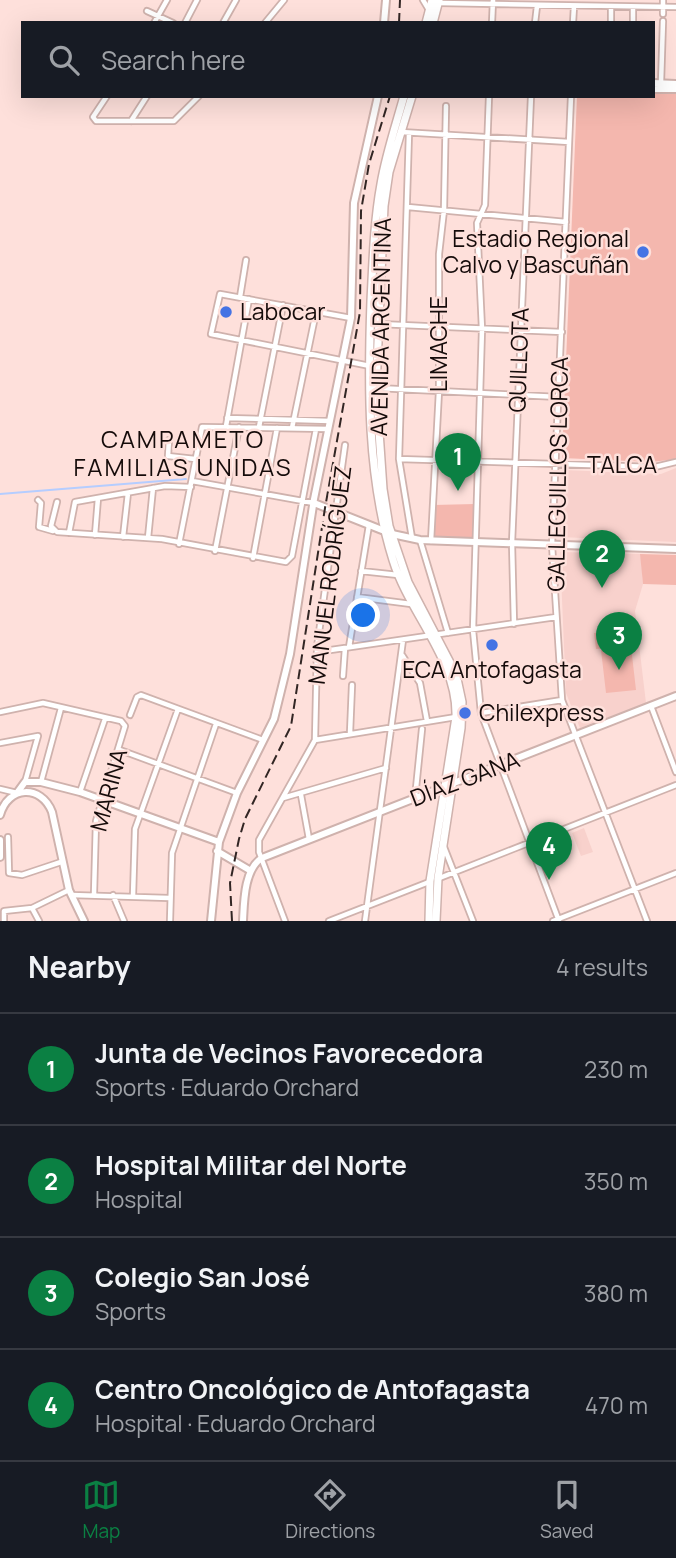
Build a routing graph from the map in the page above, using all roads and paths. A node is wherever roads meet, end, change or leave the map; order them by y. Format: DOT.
graph roads {
  1 [pos="167,0"];
  2 [pos="197,0"];
  3 [pos="236,0"];
  4 [pos="284,0"];
  5 [pos="386,0"];
  6 [pos="423,0"];
  7 [pos="663,0"];
  8 [pos="437,1"];
  9 [pos="493,3"];
  10 [pos="537,6"];
  11 [pos="574,6"];
  12 [pos="611,7"];
  13 [pos="633,7"];
  14 [pos="663,8"];
  15 [pos="676,8"];
  16 [pos="429,10"];
  17 [pos="147,11"];
  18 [pos="663,14"];
  19 [pos="158,16"];
  20 [pos="155,21"];
  21 [pos="169,21"];
  22 [pos="186,21"];
  23 [pos="224,21"];
  24 [pos="267,21"];
  25 [pos="384,21"];
  26 [pos="426,21"];
  27 [pos="433,21"];
  28 [pos="492,21"];
  29 [pos="535,21"];
  30 [pos="573,21"];
  31 [pos="611,21"];
  32 [pos="633,21"];
  33 [pos="663,21"];
  34 [pos="656,85"];
  35 [pos="676,87"];
  36 [pos="106,98"];
  37 [pos="146,98"];
  38 [pos="197,98"];
  39 [pos="379,98"];
  40 [pos="403,98"];
  41 [pos="412,98"];
  42 [pos="489,98"];
  43 [pos="531,98"];
  44 [pos="571,98"];
  45 [pos="446,106"];
  46 [pos="131,121"];
  47 [pos="405,132"];
  48 [pos="446,135"];
  49 [pos="488,137"];
  50 [pos="529,139"];
  51 [pos="569,142"];
  52 [pos="408,207"];
  53 [pos="444,210"];
  54 [pos="480,214"];
  55 [pos="525,218"];
  56 [pos="566,222"];
  57 [pos="246,260"];
  58 [pos="240,297"];
  59 [pos="249,299"];
  60 [pos="283,305"];
  61 [pos="316,312"];
  62 [pos="351,318"];
  63 [pos="378,324"];
  64 [pos="402,325"];
  65 [pos="439,327"];
  66 [pos="482,329"];
  67 [pos="520,331"];
  68 [pos="562,332"];
  69 [pos="242,339"];
  70 [pos="275,345"];
  71 [pos="308,352"];
  72 [pos="342,360"];
  73 [pos="373,369"];
  74 [pos="376,388"];
  75 [pos="400,389"];
  76 [pos="439,391"];
  77 [pos="480,393"];
  78 [pos="518,395"];
  79 [pos="559,397"];
  80 [pos="227,418"];
  81 [pos="260,418"];
  82 [pos="294,419"];
  83 [pos="329,425"];
  84 [pos="226,426"];
  85 [pos="239,427"];
  86 [pos="259,428"];
  87 [pos="277,428"];
  88 [pos="292,428"];
  89 [pos="316,429"];
  90 [pos="169,440"];
  91 [pos="345,445"];
  92 [pos="195,459"];
  93 [pos="399,459"];
  94 [pos="435,460"];
  95 [pos="476,461"];
  96 [pos="514,462"];
  97 [pos="676,462"];
  98 [pos="556,464"];
  99 [pos="191,484"];
  100 [pos="228,486"];
  101 [pos="153,488"];
  102 [pos="128,492"];
  103 [pos="265,492"];
  104 [pos="98,498"];
  105 [pos="305,499"];
  106 [pos="38,500"];
  107 [pos="57,502"];
  108 [pos="314,503"];
  109 [pos="336,512"];
  110 [pos="369,525"];
  111 [pos="54,531"];
  112 [pos="69,533"];
  113 [pos="388,533"];
  114 [pos="95,536"];
  115 [pos="123,537"];
  116 [pos="148,538"];
  117 [pos="412,538"];
  118 [pos="420,540"];
  119 [pos="431,541"];
  120 [pos="474,542"];
  121 [pos="512,543"];
  122 [pos="179,544"];
  123 [pos="552,545"];
  124 [pos="676,549"];
  125 [pos="215,551"];
  126 [pos="253,558"];
  127 [pos="361,571"];
  128 [pos="398,575"];
  129 [pos="357,597"];
  130 [pos="412,604"];
  131 [pos="556,617"];
  132 [pos="514,624"];
  133 [pos="473,630"];
  134 [pos="448,633"];
  135 [pos="432,636"];
  136 [pos="403,640"];
  137 [pos="347,647"];
  138 [pos="317,652"];
  139 [pos="401,654"];
  140 [pos="343,676"];
  141 [pos="352,685"];
  142 [pos="676,696"];
  143 [pos="562,700"];
  144 [pos="651,706"];
  145 [pos="61,708"];
  146 [pos="178,709"];
  147 [pos="0,712"];
  148 [pos="481,713"];
  149 [pos="130,715"];
  150 [pos="456,717"];
  151 [pos="105,719"];
  152 [pos="427,721"];
  153 [pos="216,724"];
  154 [pos="391,727"];
  155 [pos="422,729"];
  156 [pos="350,734"];
  157 [pos="576,737"];
  158 [pos="264,740"];
  159 [pos="315,740"];
  160 [pos="0,743"];
  161 [pos="120,750"];
  162 [pos="158,765"];
  163 [pos="500,766"];
  164 [pos="386,768"];
  165 [pos="676,772"];
  166 [pos="196,779"];
  167 [pos="25,782"];
  168 [pos="41,782"];
  169 [pos="676,785"];
  170 [pos="448,786"];
  171 [pos="0,789"];
  172 [pos="80,792"];
  173 [pos="17,793"];
  174 [pos="237,793"];
  175 [pos="301,794"];
  176 [pos="282,799"];
  177 [pos="415,799"];
  178 [pos="103,800"];
  179 [pos="380,812"];
  180 [pos="141,813"];
  181 [pos="605,813"];
  182 [pos="0,815"];
  183 [pos="179,827"];
  184 [pos="8,838"];
  185 [pos="309,839"];
  186 [pos="0,840"];
  187 [pos="442,841"];
  188 [pos="219,842"];
  189 [pos="529,843"];
  190 [pos="217,851"];
  191 [pos="0,857"];
  192 [pos="262,858"];
  193 [pos="61,862"];
  194 [pos="251,872"];
  195 [pos="454,872"];
  196 [pos="676,873"];
  197 [pos="434,880"];
  198 [pos="635,889"];
  199 [pos="70,892"];
  200 [pos="91,894"];
  201 [pos="113,895"];
  202 [pos="133,896"];
  203 [pos="169,898"];
  204 [pos="76,906"];
  205 [pos="367,906"];
  206 [pos="32,908"];
  207 [pos="556,920"];
  208 [pos="4,921"];
  209 [pos="38,921"];
  210 [pos="84,921"];
  211 [pos="124,921"];
  212 [pos="170,921"];
  213 [pos="211,921"];
  214 [pos="243,921"];
  215 [pos="285,921"];
  216 [pos="329,921"];
  217 [pos="365,921"];
  218 [pos="429,921"];
  219 [pos="436,921"];
  220 [pos="473,921"];
  221 [pos="647,921"];
  1 -- 19 [label="street"];
  2 -- 22 [label="street"];
  3 -- 23 [label="street"];
  4 -- 24 [label="street"];
  5 -- 25 [label="street"];
  6 -- 16 [label="street"];
  7 -- 14 [label="street"];
  8 -- 9 [label="street"];
  8 -- 16 [label="main road"];
  8 -- 27 [label="main road"];
  9 -- 10 [label="street"];
  9 -- 28 [label="street"];
  10 -- 11 [label="street"];
  10 -- 29 [label="street"];
  11 -- 12 [label="street"];
  11 -- 30 [label="street"];
  12 -- 13 [label="street"];
  12 -- 31 [label="street"];
  13 -- 14 [label="street"];
  13 -- 32 [label="street"];
  14 -- 15 [label="street"];
  14 -- 18 [label="street"];
  16 -- 26 [label="main road"];
  17 -- 19 [label="street"];
  19 -- 20 [label="street"];
  19 -- 21 [label="street"];
  33 -- 34 [label="street"];
  34 -- 35 [label="street"];
  36 -- 46 [label="street"];
  37 -- 46 [label="street"];
  38 -- 46 [label="street"];
  39 -- 62 [label="street"];
  40 -- 73 [label="main road, AVENIDA ARGENTINA"];
  41 -- 47 [label="main road, AVENIDA ARGENTINA"];
  42 -- 49 [label="street"];
  43 -- 50 [label="street, QUILLOTA"];
  44 -- 51 [label="street, GALLEGUILLOS LORCA"];
  45 -- 48 [label="street, LIMACHE"];
  47 -- 48 [label="street"];
  47 -- 52 [label="street"];
  47 -- 63 [label="main road, AVENIDA ARGENTINA"];
  48 -- 49 [label="street"];
  48 -- 53 [label="street, LIMACHE"];
  49 -- 50 [label="street"];
  49 -- 54 [label="street"];
  50 -- 51 [label="street"];
  50 -- 55 [label="street, QUILLOTA"];
  51 -- 56 [label="street, GALLEGUILLOS LORCA"];
  52 -- 53 [label="street"];
  52 -- 64 [label="street"];
  53 -- 54 [label="street"];
  53 -- 65 [label="street, LIMACHE"];
  54 -- 55 [label="street"];
  54 -- 66 [label="street"];
  55 -- 56 [label="street"];
  55 -- 67 [label="street, QUILLOTA"];
  56 -- 68 [label="street, GALLEGUILLOS LORCA"];
  57 -- 58 [label="street"];
  58 -- 59 [label="street"];
  58 -- 69 [label="street"];
  59 -- 60 [label="street"];
  59 -- 69 [label="street"];
  60 -- 61 [label="street"];
  60 -- 70 [label="street"];
  61 -- 62 [label="street"];
  61 -- 71 [label="street"];
  62 -- 72 [label="street"];
  63 -- 64 [label="street"];
  63 -- 73 [label="main road, AVENIDA ARGENTINA"];
  64 -- 65 [label="street"];
  64 -- 75 [label="street"];
  65 -- 66 [label="street"];
  65 -- 76 [label="street, LIMACHE"];
  66 -- 67 [label="street"];
  66 -- 77 [label="street"];
  67 -- 68 [label="street"];
  67 -- 78 [label="street, QUILLOTA"];
  68 -- 79 [label="street, GALLEGUILLOS LORCA"];
  69 -- 70 [label="street"];
  69 -- 80 [label="street"];
  70 -- 71 [label="street"];
  70 -- 81 [label="street"];
  71 -- 72 [label="street"];
  71 -- 82 [label="street"];
  72 -- 73 [label="street"];
  72 -- 83 [label="street"];
  73 -- 74 [label="main road, AVENIDA ARGENTINA"];
  73 -- 113 [label="main road, AVENIDA ARGENTINA"];
  74 -- 75 [label="street"];
  74 -- 113 [label="main road, AVENIDA ARGENTINA"];
  75 -- 76 [label="street"];
  75 -- 93 [label="street"];
  76 -- 77 [label="street"];
  76 -- 94 [label="street, LIMACHE"];
  77 -- 78 [label="street"];
  77 -- 95 [label="street"];
  78 -- 79 [label="street"];
  78 -- 96 [label="street, QUILLOTA"];
  79 -- 98 [label="street, GALLEGUILLOS LORCA"];
  80 -- 81 [label="street"];
  80 -- 84 [label="street"];
  81 -- 82 [label="street"];
  81 -- 86 [label="street"];
  82 -- 83 [label="street"];
  82 -- 88 [label="street"];
  83 -- 89 [label="street"];
  83 -- 108 [label="street"];
  84 -- 85 [label="street"];
  84 -- 92 [label="street"];
  85 -- 86 [label="street"];
  85 -- 100 [label="street"];
  86 -- 87 [label="street"];
  87 -- 88 [label="street"];
  87 -- 103 [label="street"];
  88 -- 89 [label="street"];
  89 -- 105 [label="street"];
  90 -- 92 [label="street"];
  91 -- 109 [label="street, MANUEL RODRÍGUEZ"];
  92 -- 99 [label="street"];
  93 -- 94 [label="street, TALCA"];
  93 -- 117 [label="street"];
  94 -- 95 [label="street, TALCA"];
  94 -- 119 [label="street, LIMACHE"];
  95 -- 96 [label="street, TALCA"];
  95 -- 120 [label="street"];
  96 -- 98 [label="street, TALCA"];
  96 -- 121 [label="street, QUILLOTA"];
  97 -- 98 [label="street, TALCA"];
  98 -- 123 [label="street, GALLEGUILLOS LORCA"];
  99 -- 100 [label="street"];
  99 -- 101 [label="street"];
  99 -- 122 [label="street"];
  100 -- 103 [label="street"];
  100 -- 125 [label="street"];
  101 -- 102 [label="street"];
  101 -- 116 [label="street"];
  102 -- 104 [label="street"];
  102 -- 115 [label="street"];
  103 -- 105 [label="street"];
  103 -- 126 [label="street"];
  104 -- 112 [label="street"];
  104 -- 114 [label="street"];
  105 -- 108 [label="street"];
  105 -- 126 [label="street"];
  106 -- 111 [label="street"];
  107 -- 111 [label="street"];
  108 -- 109 [label="street"];
  108 -- 158 [label="street"];
  109 -- 110 [label="street"];
  109 -- 138 [label="street, MANUEL RODRÍGUEZ"];
  110 -- 113 [label="street"];
  110 -- 127 [label="street"];
  111 -- 112 [label="street"];
  112 -- 114 [label="street"];
  113 -- 117 [label="street"];
  113 -- 128 [label="main road, AVENIDA ARGENTINA"];
  113 -- 135 [label="main road, AVENIDA ARGENTINA"];
  114 -- 115 [label="street"];
  115 -- 116 [label="street"];
  116 -- 122 [label="street"];
  117 -- 118 [label="street"];
  118 -- 119 [label="street"];
  118 -- 134 [label="street"];
  119 -- 120 [label="street"];
  120 -- 121 [label="street"];
  120 -- 133 [label="street"];
  121 -- 123 [label="street"];
  121 -- 132 [label="street, QUILLOTA"];
  122 -- 125 [label="street"];
  123 -- 124 [label="street"];
  123 -- 131 [label="street, GALLEGUILLOS LORCA"];
  125 -- 126 [label="street"];
  127 -- 128 [label="street"];
  127 -- 129 [label="street"];
  128 -- 130 [label="main road, AVENIDA ARGENTINA"];
  129 -- 130 [label="street"];
  129 -- 137 [label="street"];
  130 -- 135 [label="main road, AVENIDA ARGENTINA"];
  131 -- 132 [label="street"];
  131 -- 143 [label="street, GALLEGUILLOS LORCA"];
  132 -- 133 [label="street"];
  133 -- 134 [label="street"];
  133 -- 148 [label="street"];
  134 -- 135 [label="street"];
  135 -- 136 [label="street"];
  135 -- 150 [label="main road, AVENIDA ARGENTINA"];
  135 -- 170 [label="main road, AVENIDA ARGENTINA"];
  136 -- 137 [label="street"];
  136 -- 139 [label="street"];
  137 -- 138 [label="street"];
  137 -- 140 [label="street"];
  138 -- 159 [label="street, MANUEL RODRÍGUEZ"];
  139 -- 152 [label="street"];
  139 -- 154 [label="street"];
  141 -- 156 [label="street"];
  142 -- 144 [label="street, DÍAZ GANA"];
  143 -- 148 [label="street"];
  143 -- 157 [label="street, GALLEGUILLOS LORCA"];
  144 -- 157 [label="street, DÍAZ GANA"];
  144 -- 165 [label="street"];
  145 -- 147 [label="street"];
  145 -- 151 [label="street"];
  145 -- 168 [label="street"];
  146 -- 149 [label="street"];
  146 -- 153 [label="street"];
  146 -- 162 [label="street"];
  148 -- 163 [label="street"];
  150 -- 152 [label="street"];
  150 -- 170 [label="main road, AVENIDA ARGENTINA"];
  151 -- 161 [label="street, MARINA"];
  151 -- 172 [label="street"];
  152 -- 154 [label="street"];
  153 -- 158 [label="street"];
  153 -- 166 [label="street"];
  154 -- 156 [label="street"];
  154 -- 164 [label="street"];
  155 -- 177 [label="street"];
  156 -- 159 [label="street"];
  157 -- 163 [label="street, DÍAZ GANA"];
  157 -- 181 [label="street, GALLEGUILLOS LORCA"];
  158 -- 174 [label="street"];
  159 -- 176 [label="street, MANUEL RODRÍGUEZ"];
  160 -- 167 [label="street"];
  161 -- 162 [label="street"];
  161 -- 178 [label="street, MARINA"];
  162 -- 166 [label="street"];
  162 -- 180 [label="street"];
  163 -- 170 [label="street, DÍAZ GANA"];
  163 -- 189 [label="street"];
  164 -- 175 [label="street"];
  164 -- 179 [label="street"];
  166 -- 174 [label="street"];
  166 -- 183 [label="street"];
  167 -- 168 [label="street"];
  167 -- 173 [label="street"];
  168 -- 172 [label="street"];
  169 -- 181 [label="street"];
  170 -- 177 [label="street, DÍAZ GANA"];
  170 -- 187 [label="main road, AVENIDA ARGENTINA"];
  170 -- 197 [label="main road, AVENIDA ARGENTINA"];
  171 -- 173 [label="street"];
  172 -- 178 [label="street"];
  173 -- 182 [label="street"];
  173 -- 193 [label="street"];
  174 -- 188 [label="street"];
  175 -- 176 [label="street"];
  175 -- 185 [label="street"];
  176 -- 192 [label="street, MANUEL RODRÍGUEZ"];
  177 -- 179 [label="street, DÍAZ GANA"];
  178 -- 180 [label="street"];
  178 -- 200 [label="street, MARINA"];
  179 -- 185 [label="street, DÍAZ GANA"];
  179 -- 205 [label="street"];
  180 -- 183 [label="street"];
  180 -- 202 [label="street"];
  181 -- 189 [label="street"];
  181 -- 198 [label="street, GALLEGUILLOS LORCA"];
  183 -- 188 [label="street"];
  183 -- 203 [label="street"];
  184 -- 193 [label="street"];
  185 -- 192 [label="street, DÍAZ GANA"];
  186 -- 191 [label="street"];
  187 -- 195 [label="street"];
  187 -- 197 [label="main road, AVENIDA ARGENTINA"];
  188 -- 190 [label="street"];
  189 -- 195 [label="street"];
  189 -- 207 [label="street"];
  190 -- 194 [label="street"];
  190 -- 213 [label="street"];
  192 -- 194 [label="street, DÍAZ GANA"];
  192 -- 215 [label="street"];
  193 -- 199 [label="street"];
  194 -- 214 [label="street"];
  195 -- 197 [label="street"];
  195 -- 220 [label="street"];
  196 -- 198 [label="street"];
  197 -- 205 [label="street"];
  197 -- 218 [label="main road, AVENIDA ARGENTINA"];
  197 -- 219 [label="main road, AVENIDA ARGENTINA"];
  198 -- 207 [label="street"];
  198 -- 221 [label="street, GALLEGUILLOS LORCA"];
  199 -- 200 [label="street"];
  199 -- 204 [label="street"];
  199 -- 206 [label="street"];
  200 -- 201 [label="street"];
  200 -- 204 [label="street"];
  201 -- 202 [label="street"];
  201 -- 211 [label="street"];
  202 -- 203 [label="street"];
  203 -- 212 [label="street"];
  204 -- 210 [label="street"];
  205 -- 216 [label="street"];
  205 -- 217 [label="street"];
  206 -- 208 [label="street"];
  206 -- 209 [label="street"];
}
